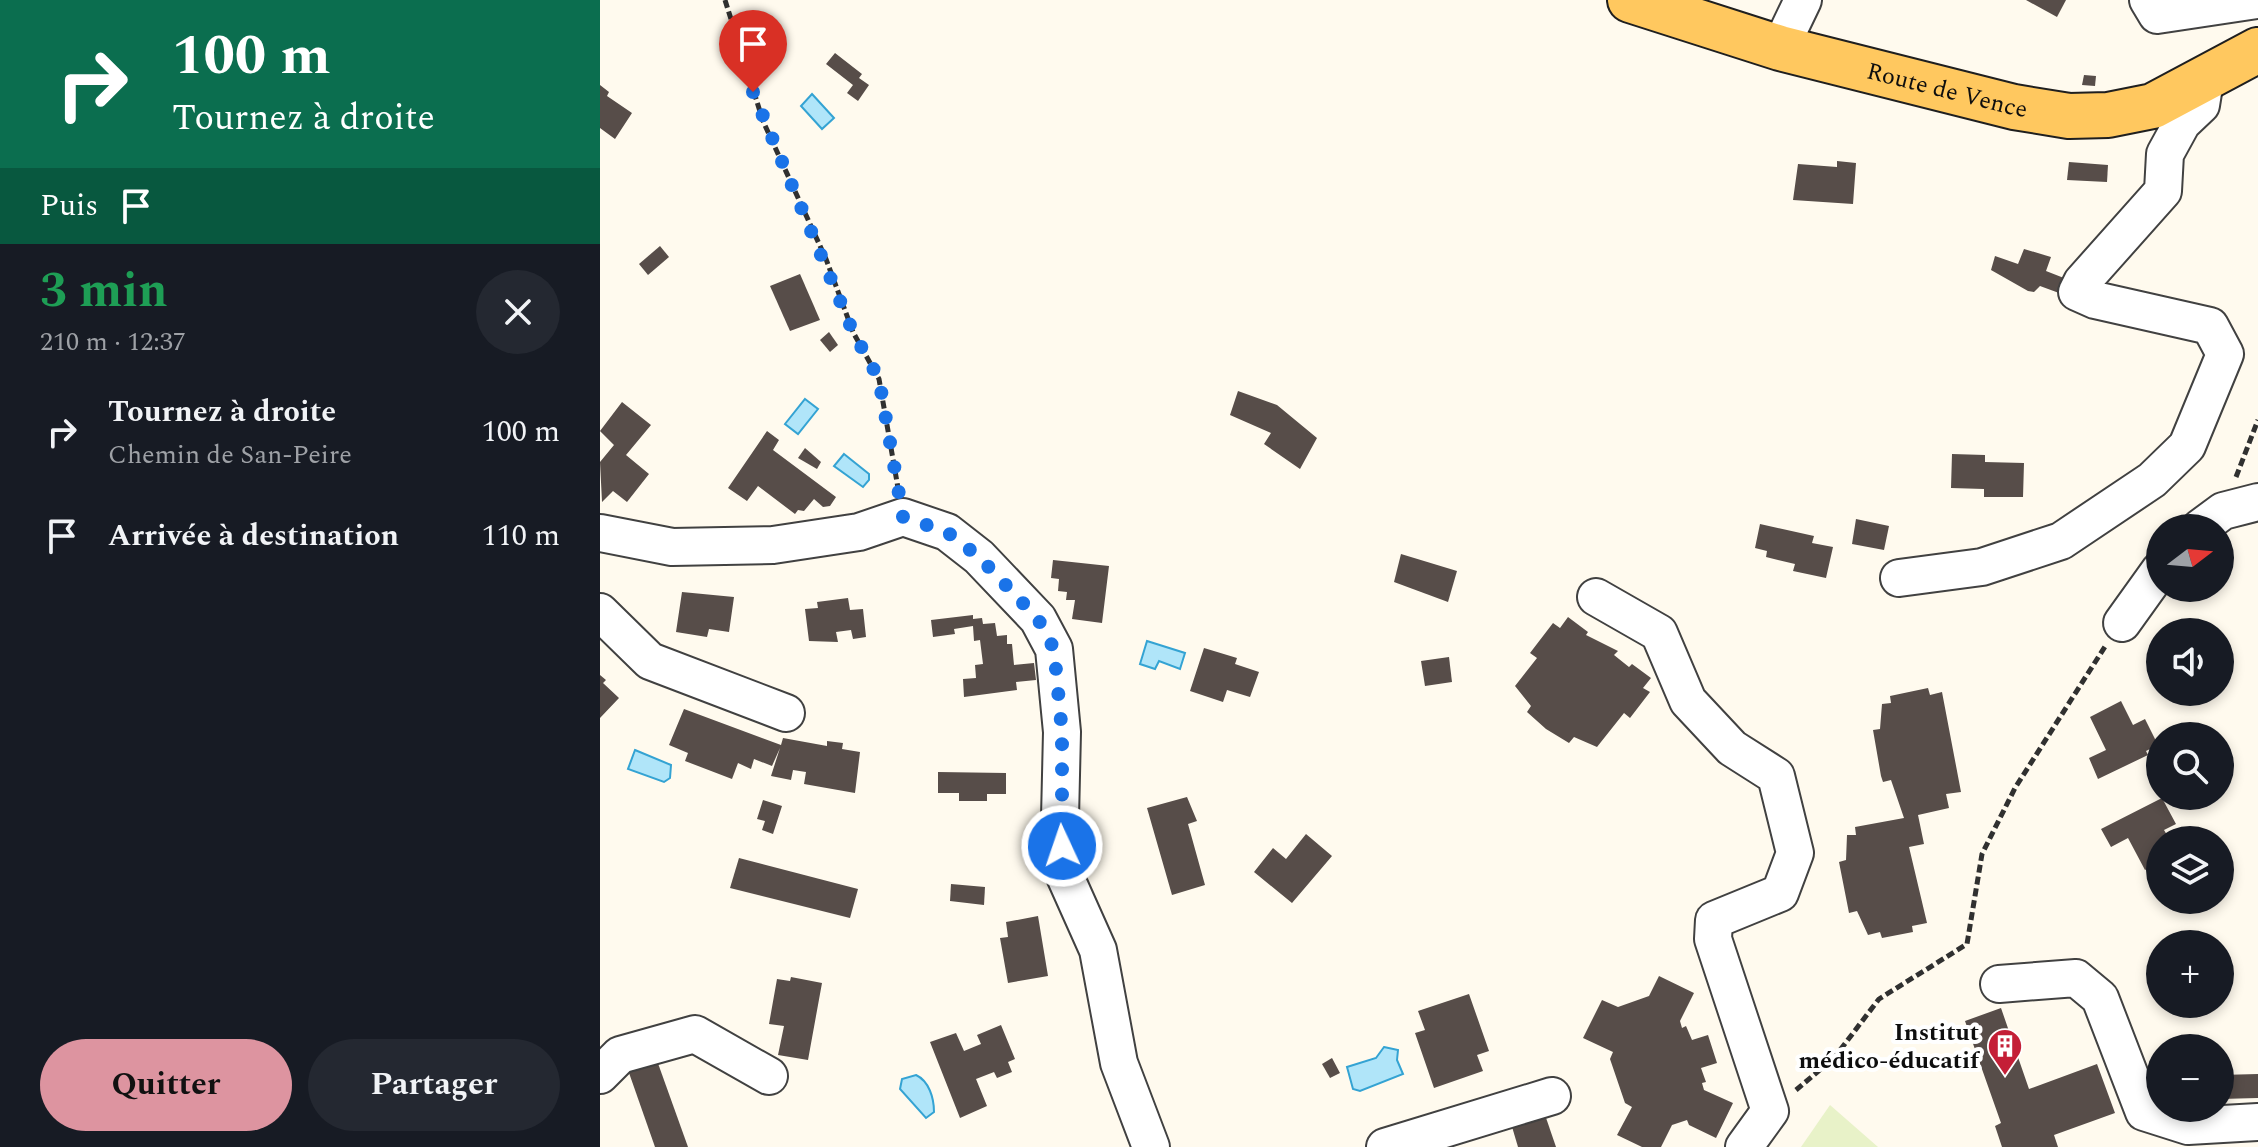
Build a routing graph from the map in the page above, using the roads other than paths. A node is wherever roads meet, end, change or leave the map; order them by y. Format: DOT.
graph roads {
  1 [pos="1630,0"];
  2 [pos="1803,0"];
  3 [pos="2148,0"];
  4 [pos="2256,0"];
  5 [pos="1780,48"];
  6 [pos="2258,50"];
  7 [pos="2205,80"];
  8 [pos="2258,502"];
  9 [pos="2227,514"];
  10 [pos="600,533"];
  11 [pos="1899,578"];
  12 [pos="2146,590"];
  13 [pos="1596,597"];
  14 [pos="600,612"];
  15 [pos="2122,623"];
  16 [pos="786,713"];
  17 [pos="1999,984"];
  18 [pos="600,1075"];
  19 [pos="769,1076"];
  20 [pos="1552,1096"];
  21 [pos="2258,1122"];
  22 [pos="1151,1147"];
  23 [pos="1385,1147"];
  24 [pos="1744,1147"];
  1 -- 5 [label="main road, Route de Vence"];
  2 -- 5 [label="street"];
  3 -- 4 [label="street"];
  5 -- 7 [label="main road, Route de Vence"];
  6 -- 7 [label="main road, Route de Vence"];
  7 -- 11 [label="street"];
  8 -- 9 [label="street"];
  10 -- 22 [label="street"];
  12 -- 15 [label="street"];
  13 -- 24 [label="street"];
  14 -- 16 [label="street"];
  17 -- 21 [label="street"];
  18 -- 19 [label="street"];
  20 -- 23 [label="street"];
}
